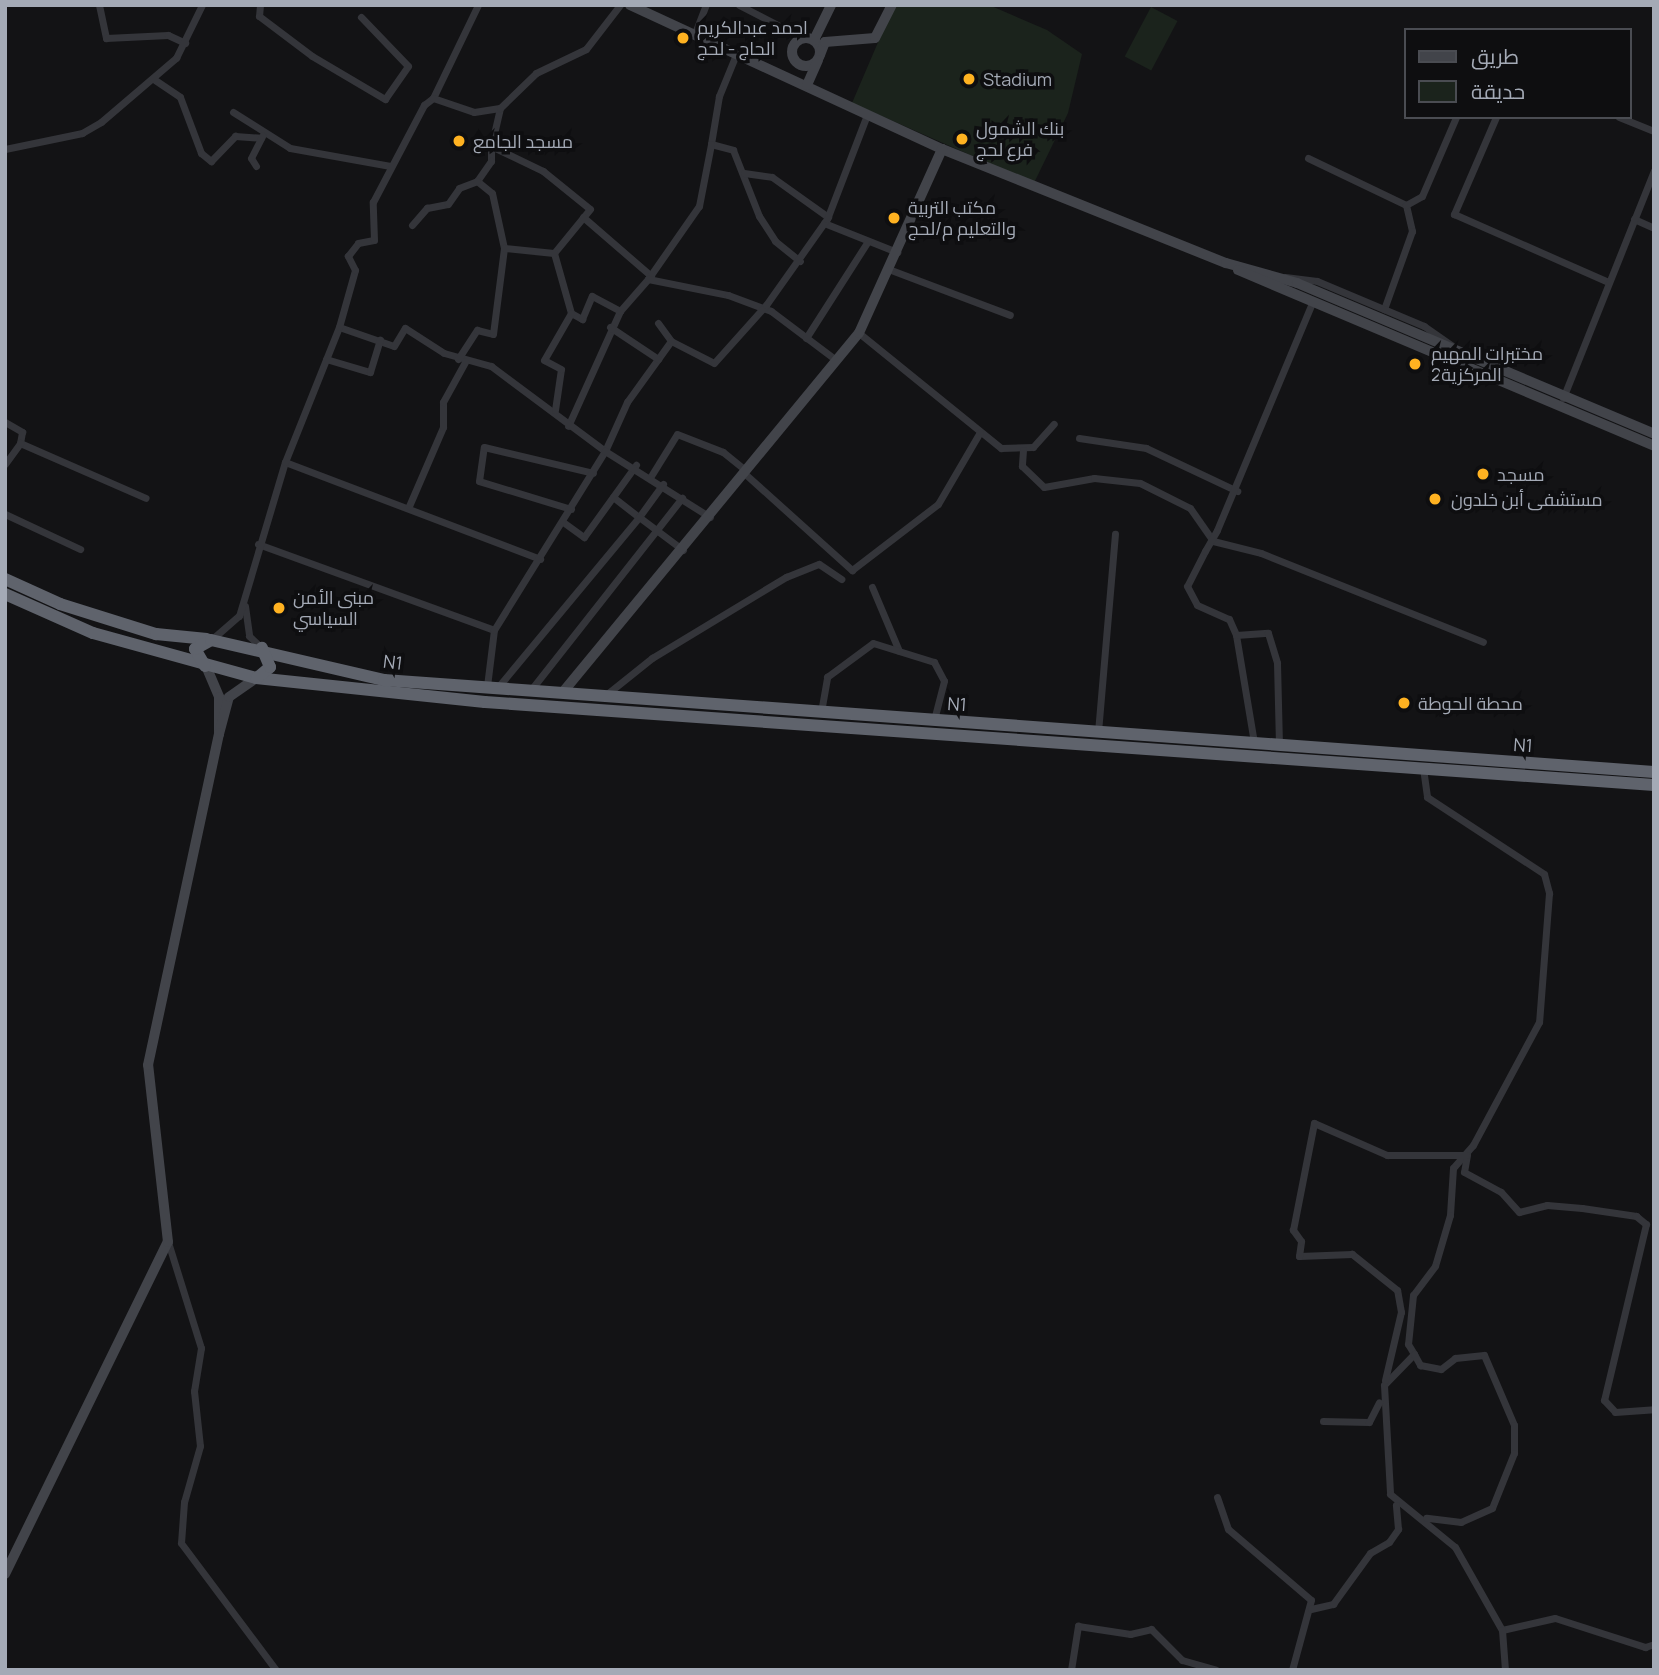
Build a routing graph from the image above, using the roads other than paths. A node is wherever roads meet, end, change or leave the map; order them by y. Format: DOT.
graph roads {
  1 [pos="99,5"];
  2 [pos="202,5"];
  3 [pos="260,5"];
  4 [pos="478,5"];
  5 [pos="620,5"];
  6 [pos="630,5"];
  7 [pos="706,5"];
  8 [pos="739,5"];
  9 [pos="831,5"];
  10 [pos="892,5"];
  11 [pos="361,17"];
  12 [pos="695,33"];
  13 [pos="803,38"];
  14 [pos="814,40"];
  15 [pos="185,43"];
  16 [pos="792,50"];
  17 [pos="737,52"];
  18 [pos="819,57"];
  19 [pos="783,73"];
  20 [pos="155,80"];
  21 [pos="807,85"];
  22 [pos="433,98"];
  23 [pos="500,108"];
  24 [pos="233,112"];
  25 [pos="867,115"];
  26 [pos="1455,119"];
  27 [pos="1495,119"];
  28 [pos="1624,119"];
  29 [pos="1654,131"];
  30 [pos="262,135"];
  31 [pos="711,145"];
  32 [pos="491,146"];
  33 [pos="5,149"];
  34 [pos="942,149"];
  35 [pos="1308,158"];
  36 [pos="256,166"];
  37 [pos="390,166"];
  38 [pos="1654,170"];
  39 [pos="744,173"];
  40 [pos="477,181"];
  41 [pos="1406,205"];
  42 [pos="583,218"];
  43 [pos="1634,219"];
  44 [pos="826,220"];
  45 [pos="412,225"];
  46 [pos="1654,228"];
  47 [pos="869,241"];
  48 [pos="504,248"];
  49 [pos="897,252"];
  50 [pos="554,253"];
  51 [pos="800,261"];
  52 [pos="1226,263"];
  53 [pos="891,270"];
  54 [pos="649,277"];
  55 [pos="1279,278"];
  56 [pos="1608,282"];
  57 [pos="1312,303"];
  58 [pos="763,308"];
  59 [pos="1384,309"];
  60 [pos="620,311"];
  61 [pos="570,313"];
  62 [pos="1010,315"];
  63 [pos="658,323"];
  64 [pos="339,327"];
  65 [pos="610,327"];
  66 [pos="859,333"];
  67 [pos="806,338"];
  68 [pos="380,340"];
  69 [pos="671,341"];
  70 [pos="1456,349"];
  71 [pos="326,359"];
  72 [pos="658,359"];
  73 [pos="836,360"];
  74 [pos="461,361"];
  75 [pos="1562,400"];
  76 [pos="555,410"];
  77 [pos="5,422"];
  78 [pos="1054,424"];
  79 [pos="568,427"];
  80 [pos="980,432"];
  81 [pos="1654,434"];
  82 [pos="1079,438"];
  83 [pos="20,443"];
  84 [pos="1654,446"];
  85 [pos="1023,450"];
  86 [pos="605,452"];
  87 [pos="285,462"];
  88 [pos="5,464"];
  89 [pos="636,465"];
  90 [pos="744,471"];
  91 [pos="593,473"];
  92 [pos="651,476"];
  93 [pos="663,485"];
  94 [pos="1237,491"];
  95 [pos="146,498"];
  96 [pos="613,498"];
  97 [pos="682,498"];
  98 [pos="408,506"];
  99 [pos="572,509"];
  100 [pos="5,514"];
  101 [pos="639,517"];
  102 [pos="710,517"];
  103 [pos="563,522"];
  104 [pos="656,530"];
  105 [pos="1115,534"];
  106 [pos="258,544"];
  107 [pos="80,549"];
  108 [pos="683,550"];
  109 [pos="540,559"];
  110 [pos="5,579"];
  111 [pos="841,579"];
  112 [pos="245,585"];
  113 [pos="872,587"];
  114 [pos="5,594"];
  115 [pos="494,630"];
  116 [pos="1236,635"];
  117 [pos="211,639"];
  118 [pos="1483,642"];
  119 [pos="262,648"];
  120 [pos="900,651"];
  121 [pos="206,666"];
  122 [pos="256,678"];
  123 [pos="492,686"];
  124 [pos="530,691"];
  125 [pos="563,692"];
  126 [pos="607,694"];
  127 [pos="821,712"];
  128 [pos="934,720"];
  129 [pos="1098,732"];
  130 [pos="219,734"];
  131 [pos="1254,744"];
  132 [pos="1279,746"];
  133 [pos="1423,767"];
  134 [pos="1654,772"];
  135 [pos="1654,785"];
  136 [pos="1467,1155"];
  137 [pos="168,1242"];
  138 [pos="1414,1354"];
  139 [pos="1384,1385"];
  140 [pos="1654,1409"];
  141 [pos="1323,1421"];
  142 [pos="1217,1497"];
  143 [pos="1396,1505"];
  144 [pos="1422,1517"];
  145 [pos="5,1574"];
  146 [pos="1311,1609"];
  147 [pos="1502,1630"];
  148 [pos="1654,1644"];
  149 [pos="269,1663"];
  150 [pos="1294,1668"];
  151 [pos="263,1670"];
  152 [pos="276,1670"];
  153 [pos="1071,1670"];
  154 [pos="1216,1670"];
  155 [pos="1505,1670"];
  1 -- 15 [label="street"];
  2 -- 15 [label="street"];
  3 -- 11 [label="street"];
  4 -- 22 [label="street"];
  5 -- 23 [label="street"];
  6 -- 12 [label="street"];
  7 -- 12 [label="street"];
  8 -- 13 [label="street"];
  9 -- 14 [label="street"];
  10 -- 18 [label="street"];
  12 -- 17 [label="street"];
  13 -- 14 [label="street"];
  13 -- 16 [label="street"];
  14 -- 18 [label="street"];
  15 -- 20 [label="street"];
  16 -- 18 [label="street"];
  16 -- 19 [label="street"];
  17 -- 19 [label="street"];
  17 -- 31 [label="street"];
  18 -- 21 [label="street"];
  19 -- 21 [label="street"];
  20 -- 30 [label="street"];
  20 -- 33 [label="street"];
  21 -- 25 [label="street"];
  22 -- 23 [label="street"];
  22 -- 37 [label="street"];
  23 -- 32 [label="street"];
  24 -- 30 [label="street"];
  25 -- 34 [label="street"];
  25 -- 44 [label="street"];
  26 -- 41 [label="street"];
  27 -- 56 [label="street"];
  28 -- 29 [label="street"];
  30 -- 36 [label="street"];
  30 -- 37 [label="street"];
  31 -- 39 [label="street"];
  31 -- 54 [label="street"];
  32 -- 40 [label="street"];
  32 -- 42 [label="street"];
  34 -- 49 [label="street"];
  34 -- 52 [label="street"];
  35 -- 41 [label="street"];
  37 -- 64 [label="street"];
  38 -- 43 [label="street"];
  39 -- 44 [label="street"];
  39 -- 51 [label="street"];
  40 -- 45 [label="street"];
  40 -- 48 [label="street"];
  41 -- 59 [label="street"];
  42 -- 50 [label="street"];
  42 -- 54 [label="street"];
  43 -- 46 [label="street"];
  43 -- 56 [label="street"];
  44 -- 47 [label="street"];
  44 -- 51 [label="street"];
  47 -- 49 [label="street"];
  47 -- 67 [label="street"];
  48 -- 50 [label="street"];
  48 -- 74 [label="street"];
  49 -- 53 [label="street"];
  50 -- 61 [label="street"];
  51 -- 58 [label="street"];
  52 -- 55 [label="street"];
  52 -- 57 [label="street"];
  53 -- 62 [label="street"];
  53 -- 66 [label="street"];
  54 -- 58 [label="street"];
  54 -- 60 [label="street"];
  55 -- 59 [label="street"];
  55 -- 70 [label="street"];
  56 -- 75 [label="street"];
  57 -- 75 [label="street"];
  57 -- 94 [label="street"];
  58 -- 67 [label="street"];
  58 -- 69 [label="street"];
  59 -- 70 [label="street"];
  60 -- 61 [label="street"];
  60 -- 65 [label="street"];
  61 -- 76 [label="street"];
  63 -- 69 [label="street"];
  64 -- 68 [label="street"];
  64 -- 71 [label="street"];
  65 -- 72 [label="street"];
  65 -- 79 [label="street"];
  66 -- 73 [label="street"];
  66 -- 80 [label="street"];
  67 -- 73 [label="street"];
  68 -- 71 [label="street"];
  68 -- 74 [label="street"];
  69 -- 72 [label="street"];
  70 -- 75 [label="street"];
  71 -- 87 [label="street"];
  72 -- 86 [label="street"];
  73 -- 90 [label="street"];
  74 -- 76 [label="street"];
  74 -- 98 [label="street"];
  75 -- 81 [label="street"];
  75 -- 84 [label="street"];
  76 -- 79 [label="street"];
  77 -- 83 [label="street"];
  78 -- 85 [label="street"];
  79 -- 86 [label="street"];
  80 -- 85 [label="street"];
  80 -- 90 [label="street"];
  82 -- 94 [label="street"];
  83 -- 88 [label="street"];
  83 -- 95 [label="street"];
  85 -- 118 [label="street"];
  86 -- 89 [label="street"];
  86 -- 91 [label="street"];
  87 -- 98 [label="street"];
  87 -- 106 [label="street"];
  89 -- 92 [label="street"];
  89 -- 96 [label="street"];
  90 -- 92 [label="street"];
  90 -- 102 [label="street"];
  91 -- 99 [label="street"];
  91 -- 99 [label="street"];
  92 -- 93 [label="street"];
  93 -- 97 [label="street"];
  93 -- 101 [label="street"];
  94 -- 116 [label="street, bridge"];
  96 -- 101 [label="street"];
  96 -- 103 [label="street"];
  97 -- 102 [label="street"];
  97 -- 104 [label="street"];
  98 -- 109 [label="street"];
  99 -- 103 [label="street"];
  100 -- 107 [label="street"];
  101 -- 104 [label="street"];
  101 -- 123 [label="street"];
  102 -- 108 [label="street"];
  103 -- 109 [label="street"];
  104 -- 108 [label="street"];
  104 -- 124 [label="street"];
  105 -- 129 [label="street"];
  106 -- 112 [label="street"];
  106 -- 115 [label="street"];
  108 -- 125 [label="street"];
  109 -- 115 [label="street"];
  110 -- 117 [label="highway"];
  111 -- 126 [label="street"];
  112 -- 117 [label="street"];
  112 -- 119 [label="street"];
  113 -- 120 [label="street"];
  114 -- 121 [label="highway, N1"];
  115 -- 123 [label="street"];
  116 -- 131 [label="street"];
  116 -- 132 [label="street"];
  117 -- 119 [label="highway, N1"];
  117 -- 121 [label="highway"];
  119 -- 122 [label="highway"];
  119 -- 123 [label="highway, N1 / N1"];
  120 -- 127 [label="street"];
  120 -- 128 [label="street"];
  121 -- 122 [label="highway, N1"];
  121 -- 130 [label="street"];
  122 -- 130 [label="street"];
  122 -- 133 [label="highway, N1"];
  123 -- 124 [label="highway, N1 / N1"];
  124 -- 125 [label="highway, N1 / N1"];
  125 -- 126 [label="highway, N1 / N1"];
  126 -- 127 [label="highway, N1 / N1"];
  127 -- 128 [label="highway, N1 / N1"];
  128 -- 129 [label="highway, N1 / N1"];
  129 -- 131 [label="highway, N1 / N1"];
  130 -- 137 [label="street"];
  131 -- 132 [label="highway, N1 / N1"];
  132 -- 134 [label="highway, N1 / N1"];
  133 -- 135 [label="highway, N1"];
  133 -- 136 [label="street"];
  136 -- 138 [label="street"];
  136 -- 139 [label="street"];
  136 -- 140 [label="street"];
  137 -- 145 [label="street"];
  137 -- 149 [label="street"];
  138 -- 139 [label="street"];
  138 -- 144 [label="street"];
  139 -- 141 [label="street"];
  139 -- 143 [label="street"];
  142 -- 146 [label="street"];
  143 -- 144 [label="street"];
  143 -- 146 [label="street"];
  144 -- 147 [label="street"];
  146 -- 150 [label="street"];
  147 -- 148 [label="street"];
  147 -- 155 [label="street"];
  149 -- 151 [label="street"];
  149 -- 152 [label="street"];
  153 -- 154 [label="street"];
}
